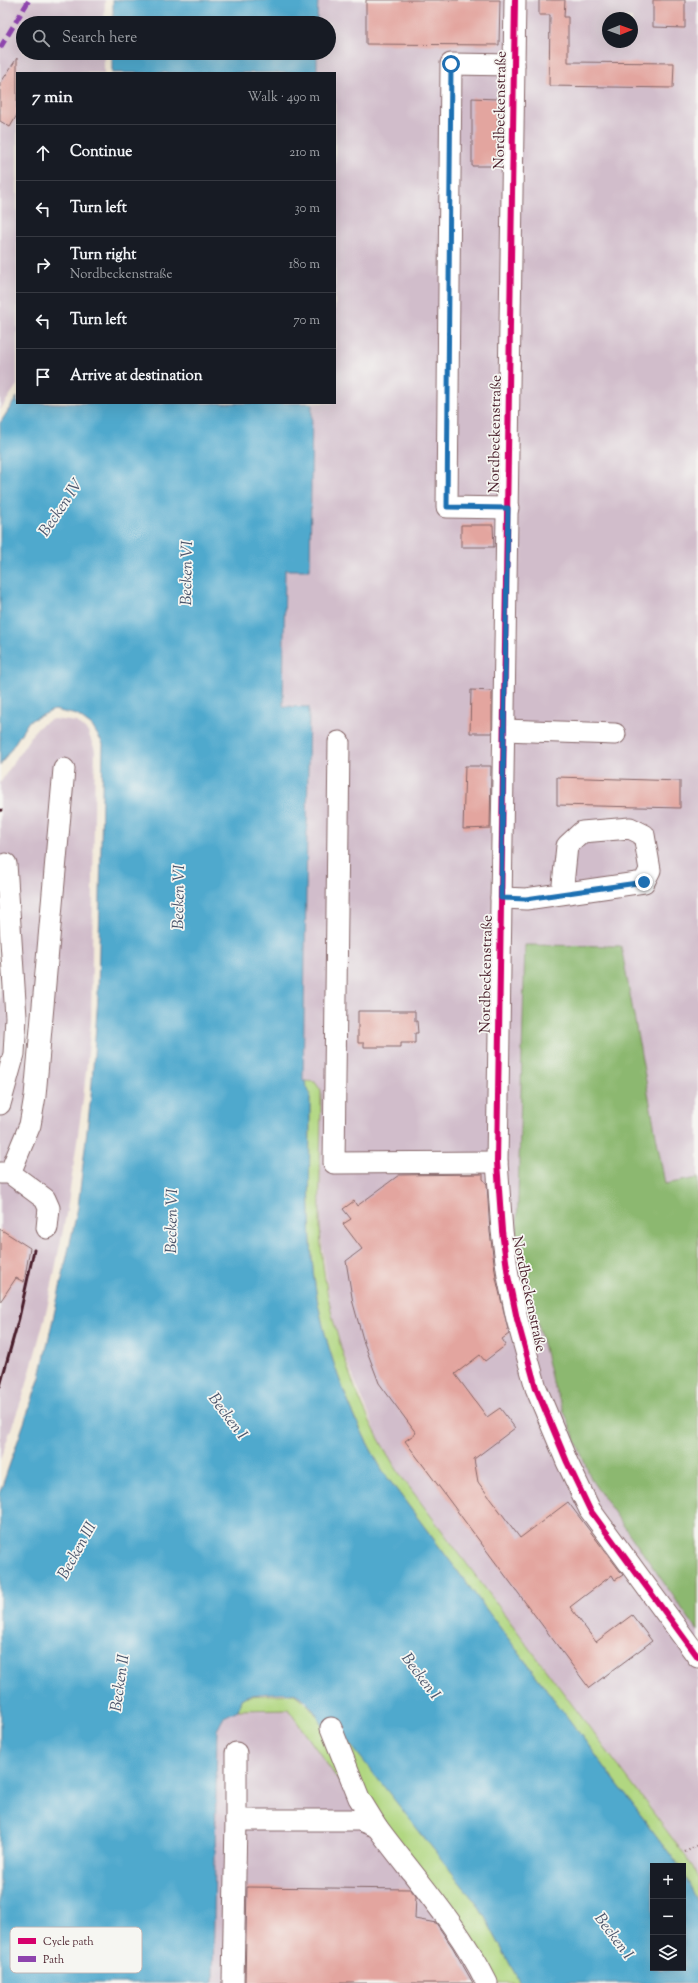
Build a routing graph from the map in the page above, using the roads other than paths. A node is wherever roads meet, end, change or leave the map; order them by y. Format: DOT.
graph roads {
  1 [pos="515,0"];
  2 [pos="508,64"];
  3 [pos="503,508"];
  4 [pos="504,730"];
  5 [pos="615,734"];
  6 [pos="339,742"];
  7 [pos="64,770"];
  8 [pos="6,864"];
  9 [pos="562,894"];
  10 [pos="501,898"];
  11 [pos="3,1094"];
  12 [pos="498,1162"];
  13 [pos="5,1173"];
  14 [pos="47,1228"];
  15 [pos="698,1657"];
  16 [pos="331,1728"];
  17 [pos="236,1753"];
  18 [pos="236,1820"];
  19 [pos="377,1827"];
  20 [pos="233,1983"];
  21 [pos="487,1983"];
  1 -- 2 [label="street, Nordbeckenstraße"];
  2 -- 3 [label="street, Nordbeckenstraße"];
  2 -- 3 [label="street"];
  3 -- 4 [label="street, Nordbeckenstraße"];
  4 -- 5 [label="street"];
  4 -- 10 [label="street, Nordbeckenstraße"];
  6 -- 12 [label="street"];
  7 -- 13 [label="street"];
  8 -- 11 [label="street"];
  9 -- 9 [label="street"];
  9 -- 10 [label="street"];
  10 -- 12 [label="street, Nordbeckenstraße"];
  12 -- 15 [label="street, Nordbeckenstraße"];
  13 -- 14 [label="street"];
  16 -- 19 [label="street"];
  17 -- 18 [label="street"];
  18 -- 19 [label="street"];
  18 -- 20 [label="street"];
  19 -- 21 [label="street"];
}
